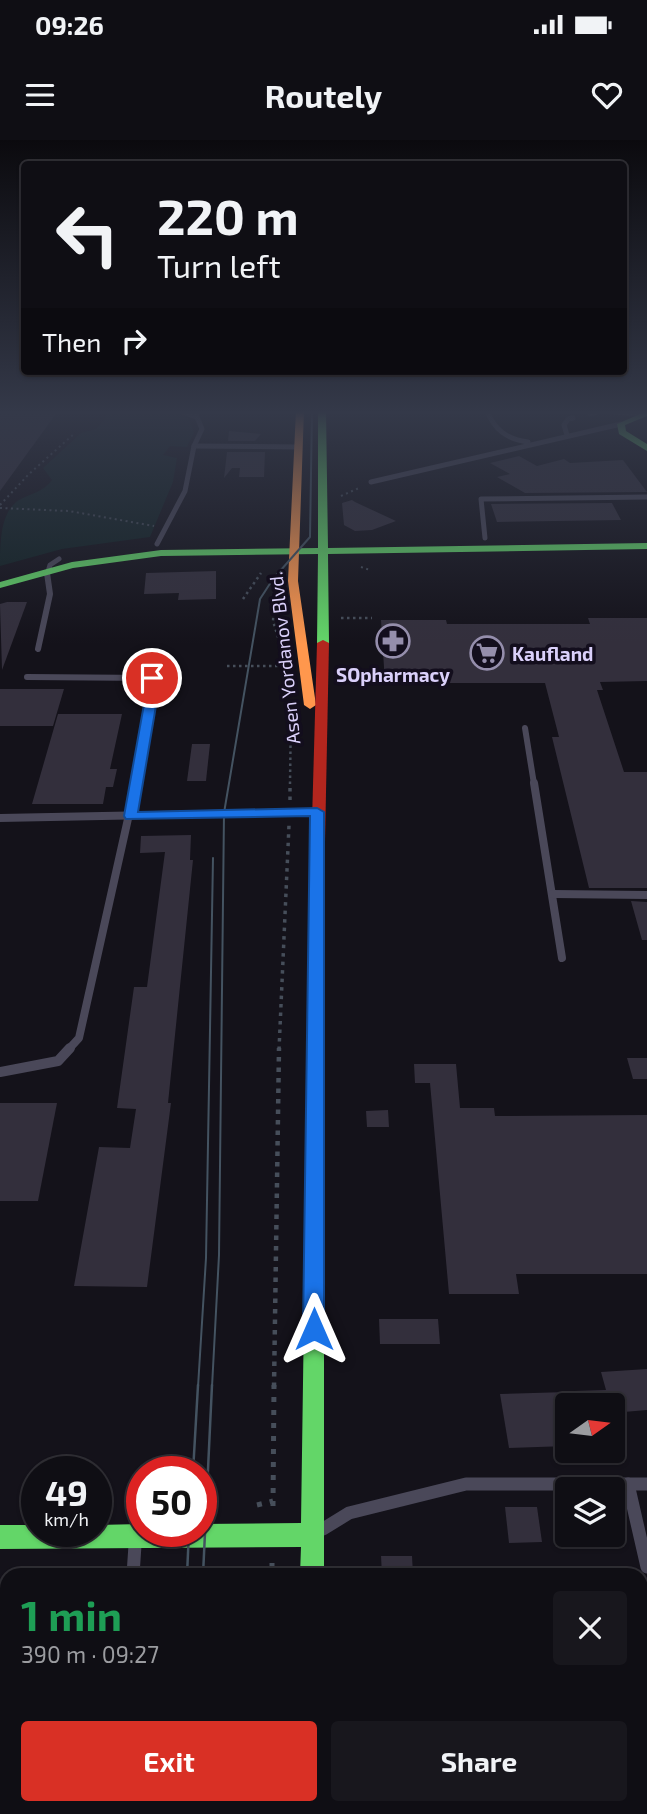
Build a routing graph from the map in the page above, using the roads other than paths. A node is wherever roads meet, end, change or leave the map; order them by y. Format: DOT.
graph roads {
  1 [pos="186,488"];
  2 [pos="297,488"];
  3 [pos="321,488"];
  4 [pos="647,496"];
  5 [pos="647,536"];
  6 [pos="485,538"];
  7 [pos="157,544"];
  8 [pos="295,545"];
  9 [pos="321,545"];
  10 [pos="647,546"];
  11 [pos="60,559"];
  12 [pos="47,572"];
  13 [pos="0,573"];
  14 [pos="0,585"];
  15 [pos="38,649"];
  16 [pos="27,677"];
  17 [pos="525,728"];
  18 [pos="318,776"];
  19 [pos="317,812"];
  20 [pos="130,816"];
  21 [pos="0,818"];
  22 [pos="552,894"];
  23 [pos="647,895"];
  24 [pos="562,958"];
  25 [pos="0,1072"];
  26 [pos="628,1484"];
  27 [pos="647,1484"];
  28 [pos="312,1535"];
  29 [pos="126,1536"];
  30 [pos="217,1536"];
  31 [pos="0,1537"];
  32 [pos="135,1547"];
  33 [pos="647,1567"];
  34 [pos="133,1568"];
  35 [pos="312,1568"];
  1 -- 7 [label="lane"];
  2 -- 8 [label="main road, Asen Yordanov Blvd."];
  3 -- 9 [label="main road, Asen Yordanov Blvd."];
  4 -- 6 [label="lane"];
  5 -- 6 [label="main road"];
  6 -- 9 [label="main road"];
  7 -- 8 [label="main road"];
  7 -- 11 [label="main road"];
  8 -- 9 [label="main road"];
  8 -- 12 [label="main road"];
  8 -- 18 [label="main road, Asen Yordanov Blvd."];
  9 -- 10 [label="main road"];
  9 -- 18 [label="main road, Asen Yordanov Blvd."];
  11 -- 12 [label="lane"];
  11 -- 13 [label="main road"];
  12 -- 14 [label="main road"];
  12 -- 15 [label="lane"];
  16 -- 20 [label="lane"];
  17 -- 22 [label="lane"];
  18 -- 19 [label="main road, Asen Yordanov Blvd."];
  19 -- 20 [label="lane"];
  19 -- 28 [label="main road, Asen Yordanov Blvd."];
  20 -- 21 [label="lane"];
  20 -- 25 [label="lane"];
  22 -- 23 [label="lane"];
  22 -- 24 [label="lane"];
  26 -- 27 [label="lane"];
  26 -- 28 [label="lane"];
  26 -- 33 [label="lane"];
  28 -- 30 [label="main road"];
  28 -- 35 [label="main road, Asen Yordanov Blvd."];
  29 -- 31 [label="main road"];
  32 -- 34 [label="lane"];
}
